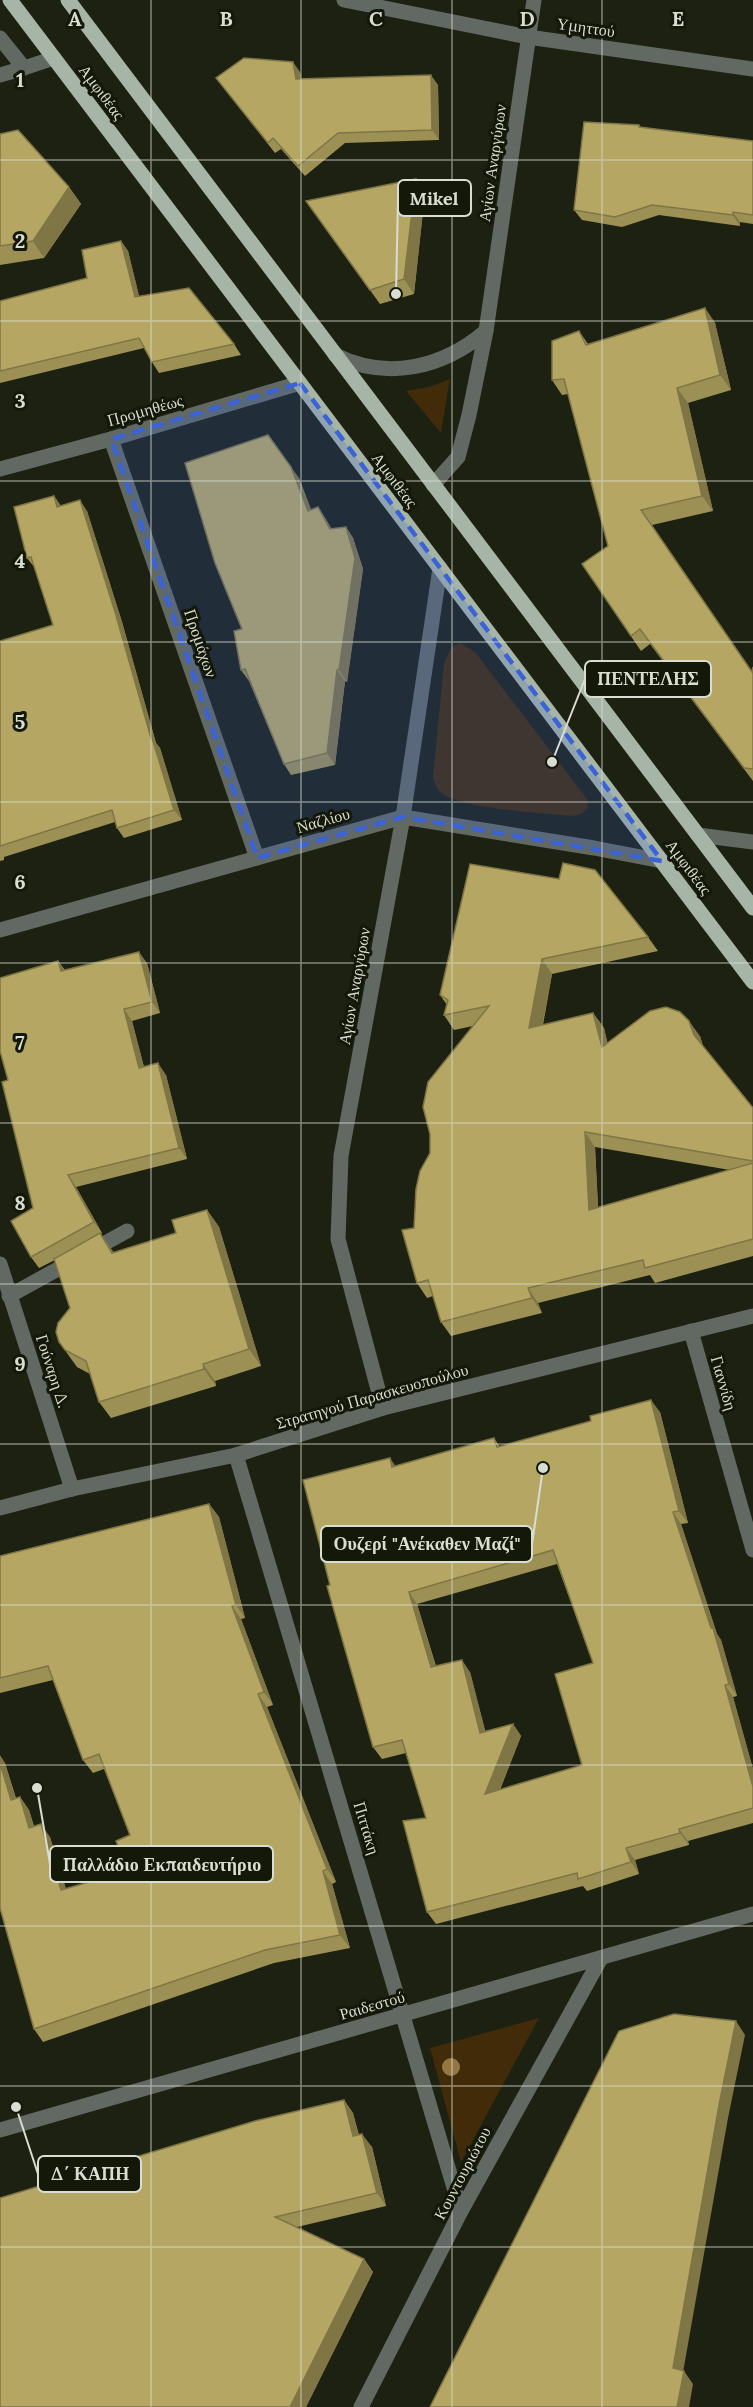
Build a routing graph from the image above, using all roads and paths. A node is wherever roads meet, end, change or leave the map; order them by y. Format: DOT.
graph roads {
  1 [pos="10,0"];
  2 [pos="68,0"];
  3 [pos="344,0"];
  4 [pos="534,0"];
  5 [pos="528,37"];
  6 [pos="0,38"];
  7 [pos="54,58"];
  8 [pos="24,68"];
  9 [pos="753,69"];
  10 [pos="0,75"];
  11 [pos="486,331"];
  12 [pos="335,355"];
  13 [pos="300,383"];
  14 [pos="111,440"];
  15 [pos="0,469"];
  16 [pos="433,485"];
  17 [pos="440,568"];
  18 [pos="403,817"];
  19 [pos="698,835"];
  20 [pos="753,842"];
  21 [pos="257,858"];
  22 [pos="662,861"];
  23 [pos="753,908"];
  24 [pos="0,930"];
  25 [pos="753,982"];
  26 [pos="127,1231"];
  27 [pos="0,1264"];
  28 [pos="9,1296"];
  29 [pos="753,1316"];
  30 [pos="691,1330"];
  31 [pos="383,1408"];
  32 [pos="236,1455"];
  33 [pos="72,1489"];
  34 [pos="0,1508"];
  35 [pos="753,1550"];
  36 [pos="753,1914"];
  37 [pos="601,1958"];
  38 [pos="403,2015"];
  39 [pos="0,2130"];
  40 [pos="461,2211"];
  41 [pos="361,2407"];
  1 -- 7 [label="main road, Αμφιθέας"];
  2 -- 12 [label="main road, Αμφιθέας"];
  3 -- 5 [label="street, Υμηττού"];
  4 -- 5 [label="street, Αγίων Αναργύρων"];
  5 -- 9 [label="street, Υμηττού"];
  5 -- 11 [label="street, Αγίων Αναργύρων"];
  6 -- 8 [label="street"];
  7 -- 8 [label="street"];
  7 -- 13 [label="main road, Αμφιθέας"];
  8 -- 10 [label="street"];
  11 -- 12 [label="street"];
  11 -- 16 [label="street, Αγίων Αναργύρων"];
  12 -- 16 [label="main road, Αμφιθέας"];
  13 -- 14 [label="street, Προμηθέως"];
  13 -- 17 [label="main road, Αμφιθέας"];
  14 -- 15 [label="street, Προμηθέως"];
  14 -- 21 [label="street, Προμάχων"];
  16 -- 19 [label="main road, Αμφιθέας"];
  17 -- 18 [label="street, Αγίων Αναργύρων"];
  17 -- 22 [label="main road, Αμφιθέας"];
  18 -- 21 [label="street, Ναζλίου"];
  18 -- 22 [label="street, Ναζλίου"];
  18 -- 31 [label="street, Αγίων Αναργύρων"];
  19 -- 20 [label="street"];
  19 -- 23 [label="main road, Αμφιθέας"];
  21 -- 24 [label="street, Ναζλίου"];
  22 -- 25 [label="main road, Αμφιθέας"];
  26 -- 28 [label="street"];
  27 -- 28 [label="street, Γούναρη Δ."];
  28 -- 33 [label="street, Γούναρη Δ."];
  29 -- 30 [label="street, Στρατηγού Παρασκευοπούλου"];
  30 -- 31 [label="street, Στρατηγού Παρασκευοπούλου"];
  30 -- 35 [label="street, Γιαννίδη"];
  31 -- 32 [label="street, Στρατηγού Παρασκευοπούλου"];
  32 -- 33 [label="street, Στρατηγού Παρασκευοπούλου"];
  32 -- 38 [label="street, Πιττάκη"];
  33 -- 34 [label="street, Στρατηγού Παρασκευοπούλου"];
  36 -- 37 [label="street, Ραιδεστού"];
  37 -- 38 [label="street, Ραιδεστού"];
  37 -- 40 [label="street, Κουντουριώτου"];
  38 -- 39 [label="street, Ραιδεστού"];
  38 -- 40 [label="street, Πιττάκη"];
  40 -- 41 [label="street, Κουντουριώτου"];
}
